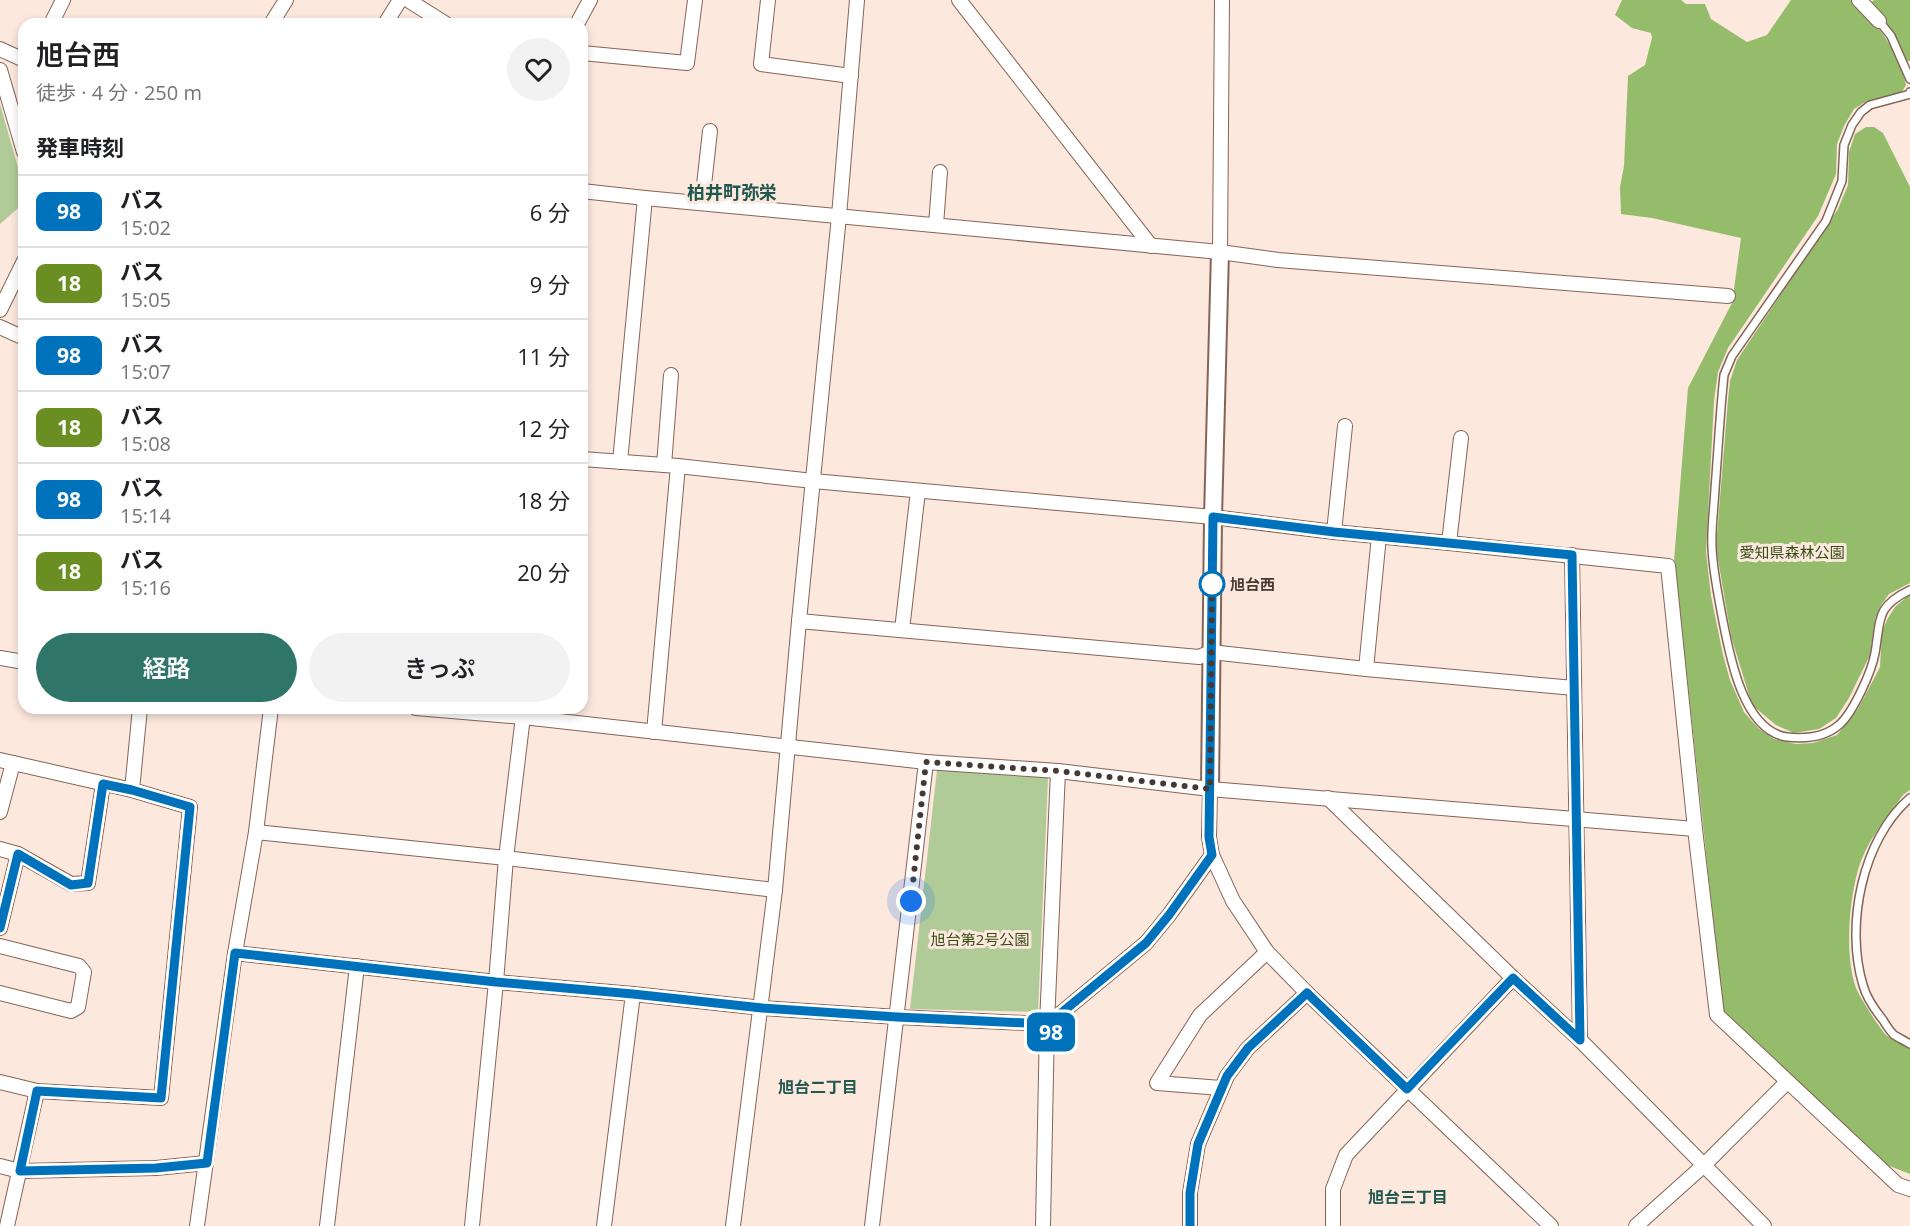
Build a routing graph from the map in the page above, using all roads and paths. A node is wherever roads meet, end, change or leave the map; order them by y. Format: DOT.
graph roads {
  1 [pos="63,0"];
  2 [pos="286,0"];
  3 [pos="399,0"];
  4 [pos="408,0"];
  5 [pos="590,0"];
  6 [pos="694,0"];
  7 [pos="768,0"];
  8 [pos="858,0"];
  9 [pos="959,0"];
  10 [pos="1222,0"];
  11 [pos="1859,0"];
  12 [pos="54,18"];
  13 [pos="275,18"];
  14 [pos="388,18"];
  15 [pos="436,18"];
  16 [pos="580,18"];
  17 [pos="1879,21"];
  18 [pos="0,49"];
  19 [pos="588,54"];
  20 [pos="18,57"];
  21 [pos="0,71"];
  22 [pos="851,76"];
  23 [pos="1910,79"];
  24 [pos="1910,92"];
  25 [pos="710,131"];
  26 [pos="18,132"];
  27 [pos="940,172"];
  28 [pos="588,192"];
  29 [pos="645,198"];
  30 [pos="702,203"];
  31 [pos="839,216"];
  32 [pos="936,225"];
  33 [pos="1151,246"];
  34 [pos="1220,252"];
  35 [pos="18,273"];
  36 [pos="1728,296"];
  37 [pos="0,310"];
  38 [pos="0,327"];
  39 [pos="18,335"];
  40 [pos="671,375"];
  41 [pos="1345,426"];
  42 [pos="1461,438"];
  43 [pos="588,459"];
  44 [pos="620,462"];
  45 [pos="664,465"];
  46 [pos="678,466"];
  47 [pos="813,481"];
  48 [pos="918,491"];
  49 [pos="1213,517"];
  50 [pos="1334,532"];
  51 [pos="1379,536"];
  52 [pos="1449,543"];
  53 [pos="1572,555"];
  54 [pos="1910,590"];
  55 [pos="799,621"];
  56 [pos="902,630"];
  57 [pos="1211,652"];
  58 [pos="0,658"];
  59 [pos="18,661"];
  60 [pos="1366,669"];
  61 [pos="1574,688"];
  62 [pos="139,714"];
  63 [pos="270,714"];
  64 [pos="524,714"];
  65 [pos="531,714"];
  66 [pos="654,732"];
  67 [pos="788,747"];
  68 [pos="7,761"];
  69 [pos="926,762"];
  70 [pos="1058,771"];
  71 [pos="103,784"];
  72 [pos="1210,789"];
  73 [pos="132,790"];
  74 [pos="1328,798"];
  75 [pos="1910,798"];
  76 [pos="0,812"];
  77 [pos="1576,820"];
  78 [pos="1695,829"];
  79 [pos="256,832"];
  80 [pos="0,849"];
  81 [pos="18,854"];
  82 [pos="1212,855"];
  83 [pos="506,858"];
  84 [pos="776,890"];
  85 [pos="0,926"];
  86 [pos="0,946"];
  87 [pos="1267,952"];
  88 [pos="235,953"];
  89 [pos="357,966"];
  90 [pos="1513,978"];
  91 [pos="496,982"];
  92 [pos="0,993"];
  93 [pos="1307,993"];
  94 [pos="633,994"];
  95 [pos="762,1008"];
  96 [pos="897,1017"];
  97 [pos="1048,1031"];
  98 [pos="1580,1040"];
  99 [pos="1910,1044"];
  100 [pos="0,1082"];
  101 [pos="1787,1082"];
  102 [pos="1221,1088"];
  103 [pos="1407,1089"];
  104 [pos="37,1091"];
  105 [pos="207,1163"];
  106 [pos="0,1166"];
  107 [pos="1703,1166"];
  108 [pos="20,1171"];
  109 [pos="1910,1189"];
  110 [pos="7,1226"];
  111 [pos="197,1226"];
  112 [pos="327,1226"];
  113 [pos="472,1226"];
  114 [pos="604,1226"];
  115 [pos="733,1226"];
  116 [pos="872,1226"];
  117 [pos="1043,1226"];
  118 [pos="1190,1226"];
  119 [pos="1333,1226"];
  120 [pos="1551,1226"];
  121 [pos="1636,1226"];
  122 [pos="1764,1226"];
  1 -- 12 [label="street"];
  2 -- 13 [label="street"];
  3 -- 14 [label="street"];
  4 -- 15 [label="street"];
  5 -- 16 [label="street"];
  6 -- 19 [label="street"];
  7 -- 22 [label="street"];
  8 -- 22 [label="street"];
  9 -- 33 [label="street"];
  10 -- 34 [label="street"];
  11 -- 17 [label="street"];
  17 -- 23 [label="lane"];
  18 -- 20 [label="street"];
  21 -- 26 [label="street"];
  22 -- 31 [label="street"];
  24 -- 54 [label="lane"];
  25 -- 30 [label="street"];
  27 -- 32 [label="street"];
  28 -- 29 [label="street"];
  29 -- 30 [label="street"];
  29 -- 44 [label="street"];
  30 -- 31 [label="street"];
  31 -- 32 [label="street"];
  31 -- 47 [label="street"];
  32 -- 33 [label="street"];
  33 -- 34 [label="street"];
  34 -- 36 [label="street"];
  34 -- 49 [label="street"];
  35 -- 37 [label="street"];
  38 -- 39 [label="street"];
  40 -- 45 [label="street"];
  41 -- 50 [label="street"];
  42 -- 52 [label="street"];
  43 -- 44 [label="street"];
  44 -- 45 [label="street"];
  45 -- 46 [label="street"];
  46 -- 47 [label="street"];
  46 -- 66 [label="street"];
  47 -- 48 [label="street"];
  47 -- 55 [label="street"];
  48 -- 49 [label="street"];
  48 -- 56 [label="street"];
  49 -- 50 [label="street"];
  49 -- 57 [label="street"];
  50 -- 51 [label="street"];
  51 -- 52 [label="street"];
  51 -- 60 [label="street"];
  52 -- 53 [label="street"];
  53 -- 61 [label="street"];
  53 -- 78 [label="street"];
  55 -- 56 [label="street"];
  55 -- 67 [label="street"];
  56 -- 57 [label="street"];
  57 -- 60 [label="street"];
  57 -- 72 [label="street"];
  58 -- 59 [label="street"];
  60 -- 61 [label="street"];
  61 -- 77 [label="street"];
  62 -- 73 [label="street"];
  63 -- 79 [label="street"];
  64 -- 83 [label="street"];
  65 -- 66 [label="street"];
  66 -- 67 [label="street"];
  67 -- 69 [label="street"];
  67 -- 84 [label="street"];
  68 -- 71 [label="street"];
  68 -- 76 [label="street"];
  69 -- 70 [label="street"];
  69 -- 96 [label="street"];
  70 -- 72 [label="street"];
  70 -- 97 [label="street"];
  71 -- 73 [label="street"];
  71 -- 81 [label="street"];
  72 -- 74 [label="street"];
  72 -- 82 [label="street"];
  73 -- 104 [label="street"];
  74 -- 77 [label="street"];
  74 -- 90 [label="street"];
  75 -- 99 [label="lane"];
  77 -- 78 [label="street"];
  77 -- 98 [label="street"];
  78 -- 101 [label="street"];
  79 -- 83 [label="street"];
  79 -- 88 [label="street"];
  80 -- 81 [label="street"];
  81 -- 85 [label="street"];
  82 -- 87 [label="street"];
  82 -- 97 [label="street"];
  83 -- 84 [label="street"];
  83 -- 91 [label="street"];
  84 -- 95 [label="street"];
  86 -- 92 [label="street"];
  87 -- 93 [label="street"];
  87 -- 102 [label="street"];
  88 -- 89 [label="street"];
  88 -- 105 [label="street"];
  89 -- 91 [label="street"];
  89 -- 112 [label="street"];
  90 -- 98 [label="street"];
  90 -- 103 [label="street"];
  91 -- 94 [label="street"];
  91 -- 113 [label="street"];
  93 -- 102 [label="street"];
  93 -- 103 [label="street"];
  94 -- 95 [label="street"];
  94 -- 114 [label="street"];
  95 -- 96 [label="street"];
  95 -- 115 [label="street"];
  96 -- 97 [label="street"];
  96 -- 116 [label="street"];
  97 -- 117 [label="street"];
  98 -- 107 [label="street"];
  100 -- 104 [label="street"];
  101 -- 107 [label="street"];
  101 -- 109 [label="street"];
  102 -- 118 [label="street"];
  103 -- 119 [label="street"];
  103 -- 120 [label="street"];
  104 -- 108 [label="street"];
  105 -- 108 [label="street"];
  105 -- 111 [label="street"];
  106 -- 108 [label="street"];
  107 -- 121 [label="street"];
  107 -- 122 [label="street"];
  108 -- 110 [label="street"];
}
